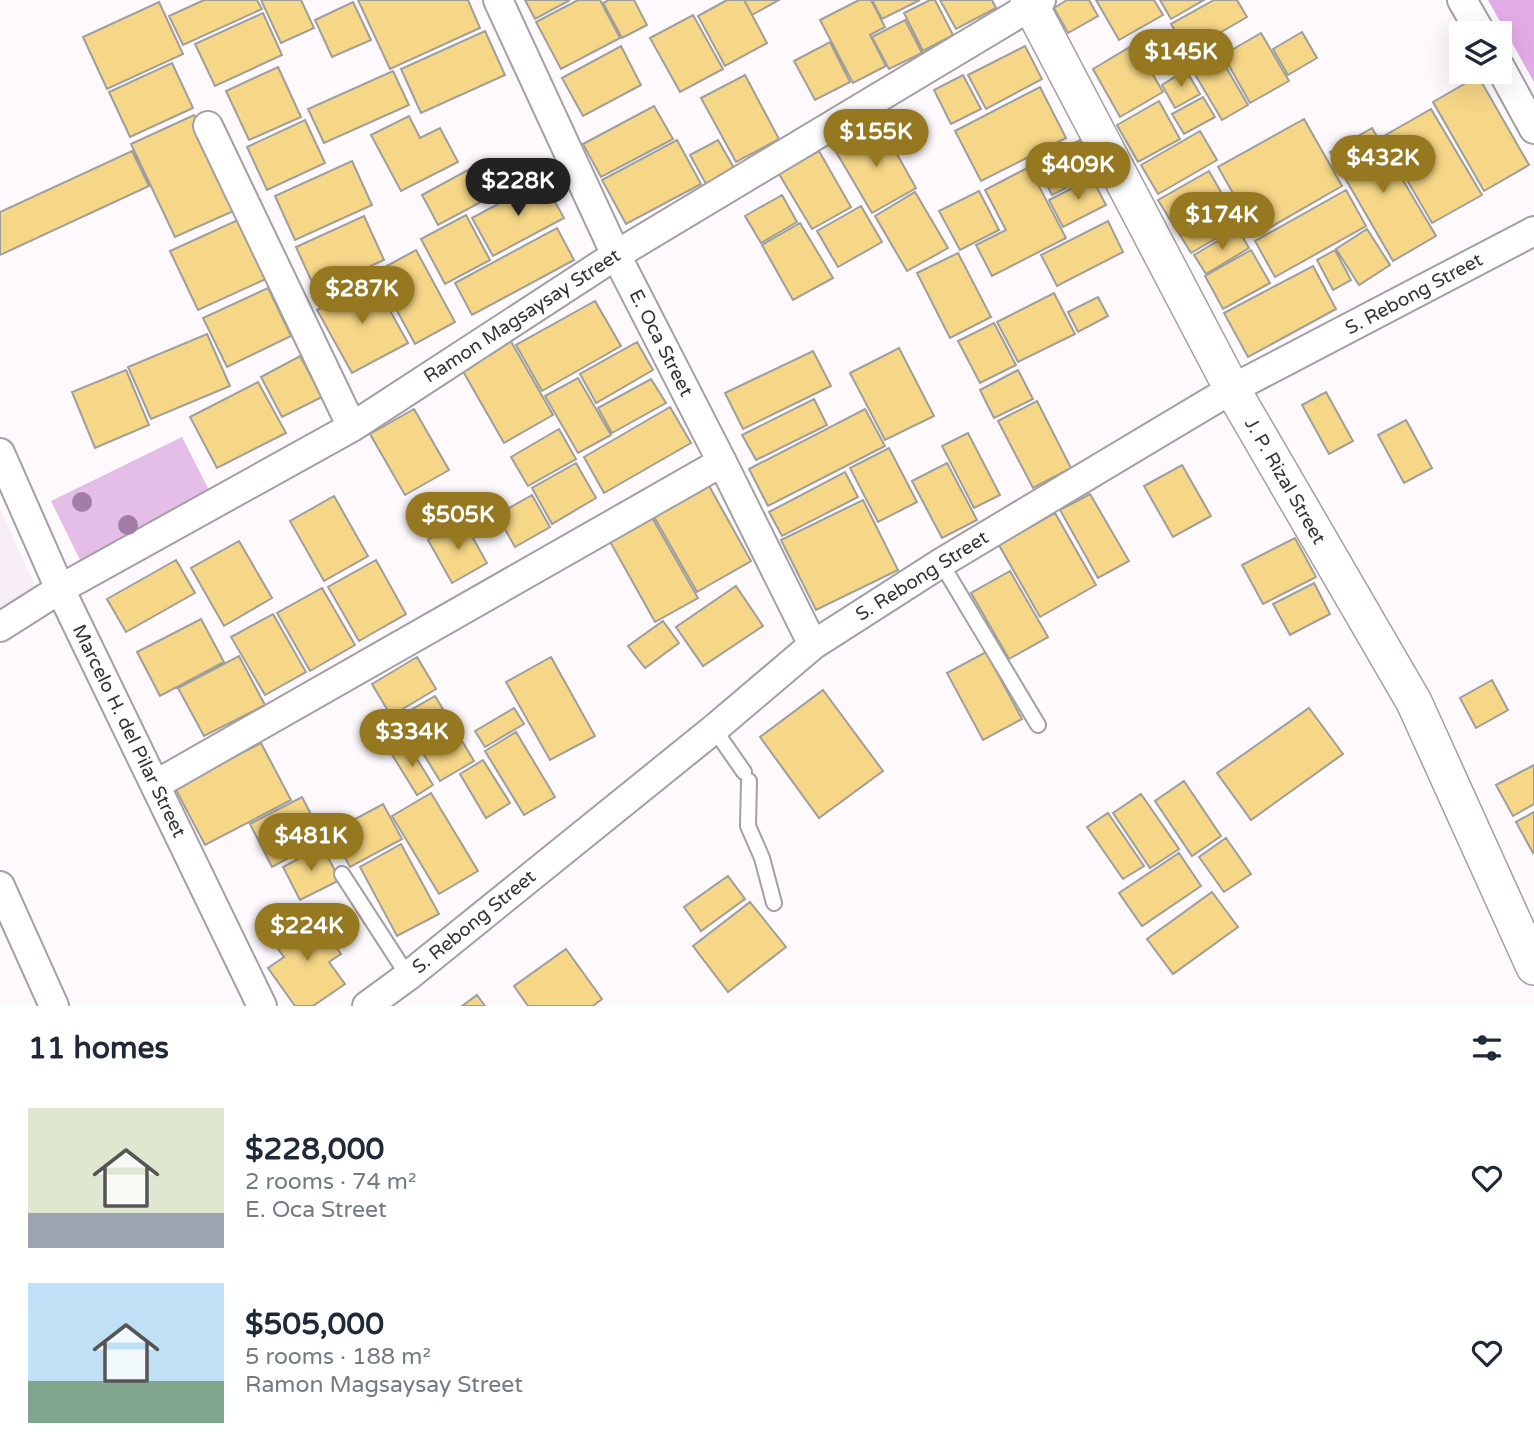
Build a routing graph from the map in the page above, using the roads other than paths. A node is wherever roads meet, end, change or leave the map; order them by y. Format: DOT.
graph roads {
  1 [pos="498,0"];
  2 [pos="1462,0"];
  3 [pos="1033,2"];
  4 [pos="1474,21"];
  5 [pos="1509,84"];
  6 [pos="208,126"];
  7 [pos="1534,129"];
  8 [pos="1534,231"];
  9 [pos="616,255"];
  10 [pos="1232,389"];
  11 [pos="352,427"];
  12 [pos="0,453"];
  13 [pos="722,462"];
  14 [pos="941,563"];
  15 [pos="60,589"];
  16 [pos="0,627"];
  17 [pos="813,645"];
  18 [pos="1038,725"];
  19 [pos="714,729"];
  20 [pos="155,785"];
  21 [pos="342,874"];
  22 [pos="0,886"];
  23 [pos="774,903"];
  24 [pos="1534,967"];
  25 [pos="408,975"];
  26 [pos="54,1006"];
  27 [pos="262,1006"];
  28 [pos="367,1006"];
  1 -- 9 [label="street, E. Oca Street"];
  2 -- 4 [label="street"];
  3 -- 9 [label="street, Ramon Magsaysay Street"];
  3 -- 10 [label="street, J. P. Rizal Street"];
  5 -- 7 [label="street"];
  6 -- 11 [label="street"];
  8 -- 10 [label="street, S. Rebong Street"];
  9 -- 11 [label="street, Ramon Magsaysay Street"];
  9 -- 13 [label="street, E. Oca Street"];
  10 -- 14 [label="street, S. Rebong Street"];
  10 -- 24 [label="street, J. P. Rizal Street"];
  11 -- 15 [label="street, Ramon Magsaysay Street"];
  12 -- 15 [label="street, Marcelo H. del Pilar Street"];
  13 -- 17 [label="street, E. Oca Street"];
  13 -- 20 [label="street"];
  14 -- 17 [label="street, S. Rebong Street"];
  14 -- 18 [label="lane"];
  15 -- 16 [label="street, Ramon Magsaysay Street"];
  15 -- 20 [label="street, Marcelo H. del Pilar Street"];
  17 -- 19 [label="street, S. Rebong Street"];
  19 -- 23 [label="lane"];
  19 -- 25 [label="street, S. Rebong Street"];
  20 -- 27 [label="street, Marcelo H. del Pilar Street"];
  21 -- 25 [label="lane"];
  22 -- 26 [label="street"];
  25 -- 28 [label="street, S. Rebong Street"];
}
